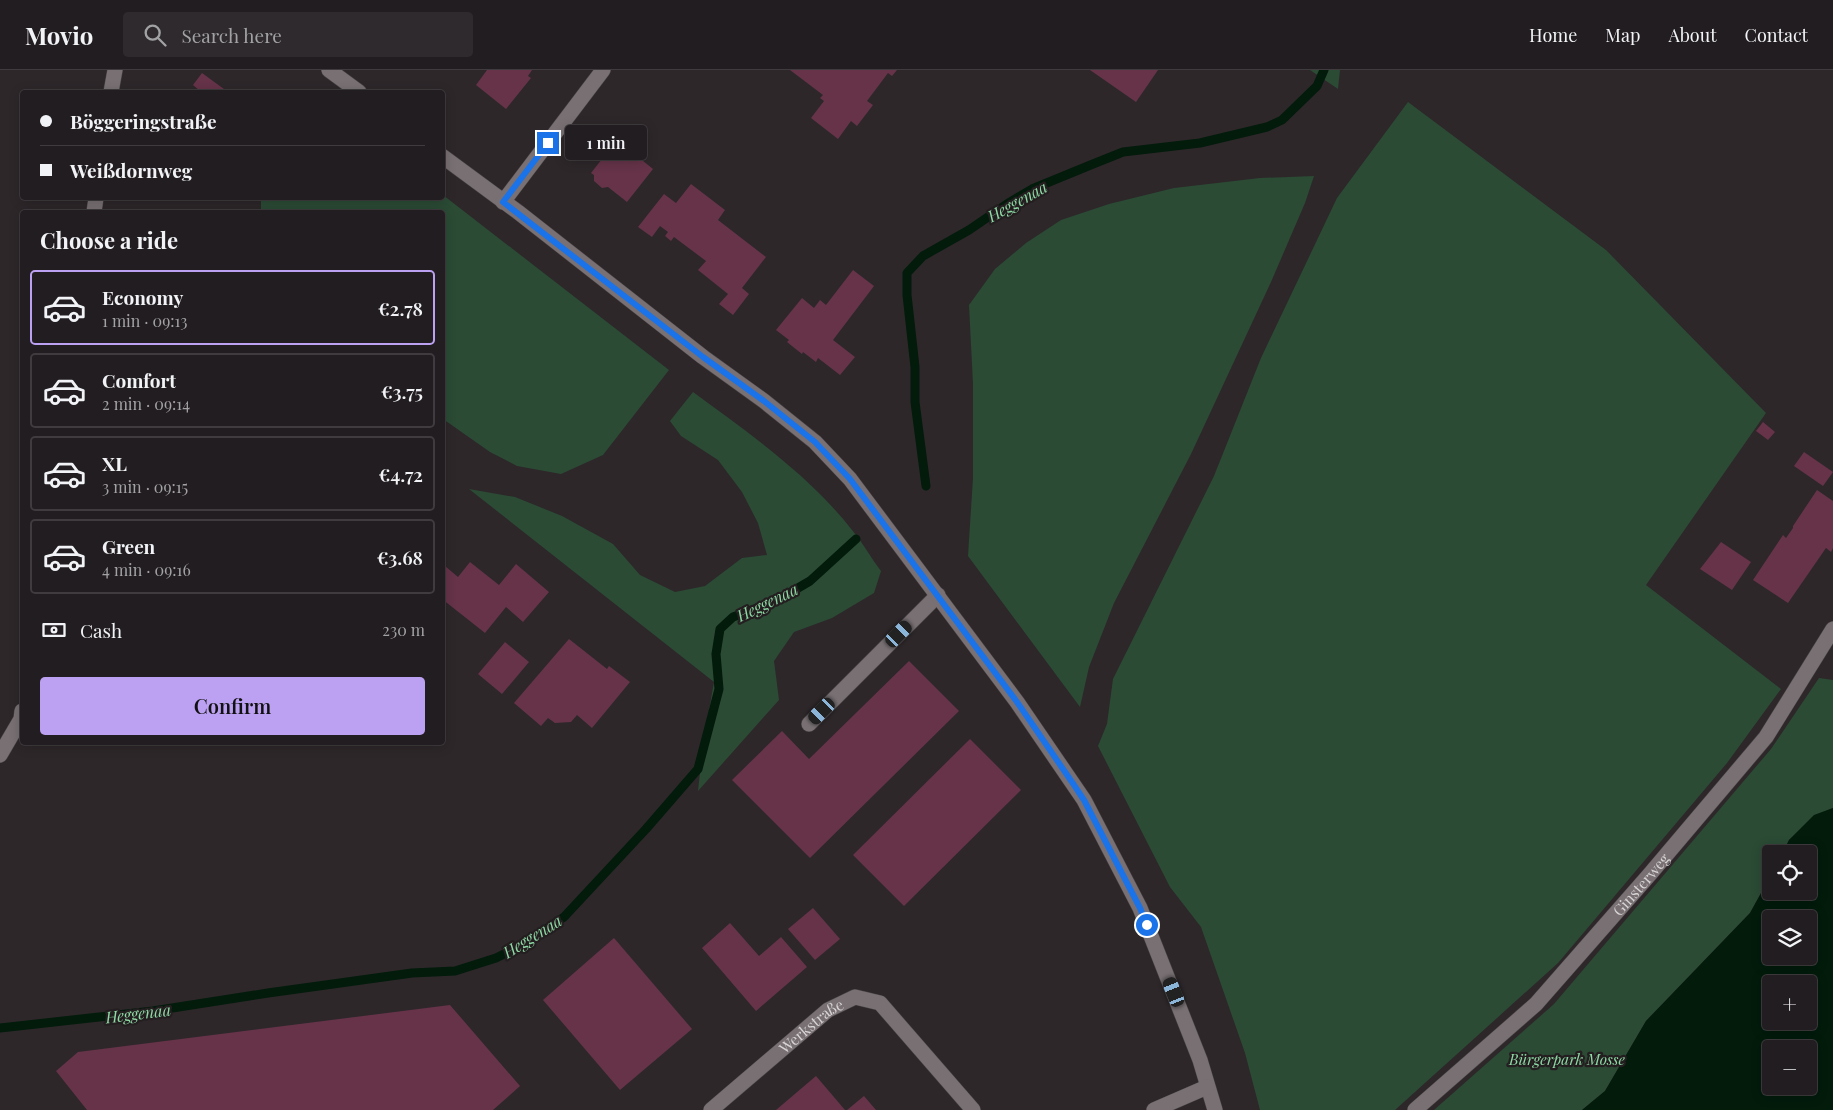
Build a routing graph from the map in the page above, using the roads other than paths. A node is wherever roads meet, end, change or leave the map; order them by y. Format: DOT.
graph roads {
  1 [pos="115,70"];
  2 [pos="329,70"];
  3 [pos="602,70"];
  4 [pos="111,90"];
  5 [pos="356,90"];
  6 [pos="445,158"];
  7 [pos="503,202"];
  8 [pos="938,595"];
  9 [pos="1833,629"];
  10 [pos="20,721"];
  11 [pos="809,724"];
  12 [pos="0,755"];
  13 [pos="1208,1086"];
  14 [pos="711,1110"];
  15 [pos="973,1110"];
  16 [pos="1154,1110"];
  17 [pos="1215,1110"];
  18 [pos="1415,1110"];
  1 -- 4 [label="street"];
  2 -- 5 [label="street"];
  3 -- 7 [label="street"];
  6 -- 7 [label="street"];
  7 -- 8 [label="street"];
  8 -- 11 [label="street"];
  8 -- 13 [label="street"];
  9 -- 18 [label="street, Ginsterweg"];
  10 -- 12 [label="street"];
  13 -- 16 [label="street"];
  13 -- 17 [label="street"];
  14 -- 15 [label="street, Werkstraße"];
}
